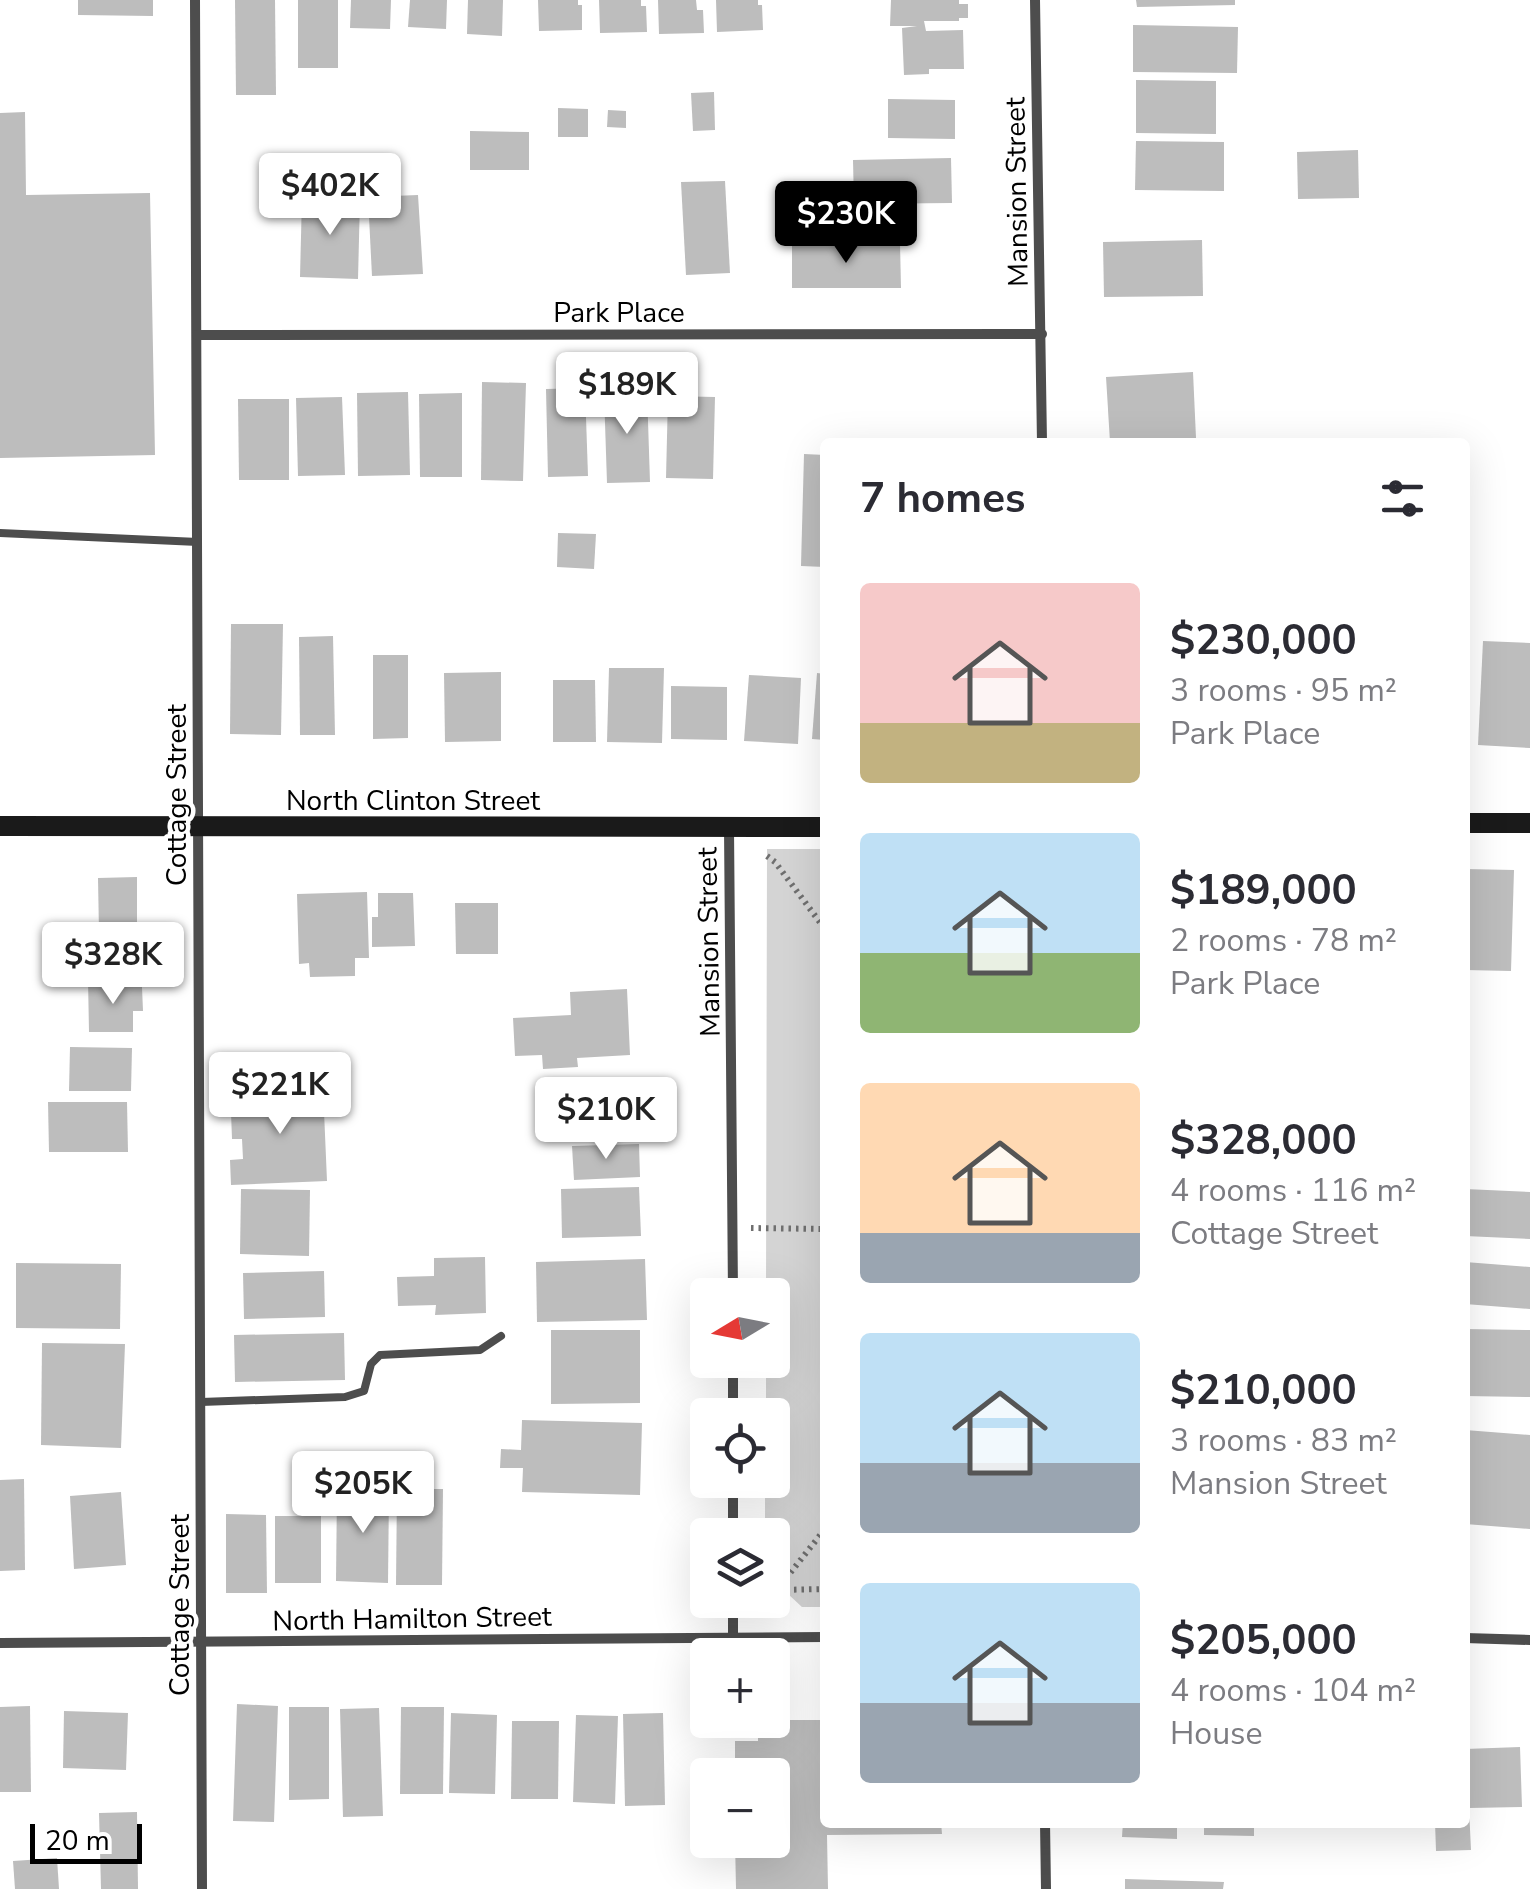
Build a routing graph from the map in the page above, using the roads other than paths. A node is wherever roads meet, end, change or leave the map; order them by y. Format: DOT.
graph roads {
  1 [pos="194,0"];
  2 [pos="1036,0"];
  3 [pos="1042,334"];
  4 [pos="197,335"];
  5 [pos="1042,438"];
  6 [pos="0,533"];
  7 [pos="198,542"];
  8 [pos="1530,823"];
  9 [pos="1470,824"];
  10 [pos="199,825"];
  11 [pos="0,826"];
  12 [pos="820,826"];
  13 [pos="729,828"];
  14 [pos="733,1278"];
  15 [pos="500,1336"];
  16 [pos="201,1402"];
  17 [pos="733,1618"];
  18 [pos="820,1636"];
  19 [pos="733,1637"];
  20 [pos="1470,1638"];
  21 [pos="1530,1640"];
  22 [pos="0,1643"];
  23 [pos="201,1643"];
  24 [pos="1046,1828"];
  25 [pos="202,1889"];
  26 [pos="1046,1889"];
  1 -- 4 [label="street, Cottage Street"];
  2 -- 3 [label="street, Mansion Street"];
  3 -- 4 [label="street, Park Place"];
  3 -- 5 [label="street, Mansion Street"];
  4 -- 7 [label="street, Cottage Street"];
  6 -- 7 [label="lane"];
  7 -- 10 [label="street, Cottage Street"];
  8 -- 9 [label="street"];
  10 -- 11 [label="street, North Clinton Street"];
  10 -- 13 [label="street, North Clinton Street"];
  10 -- 16 [label="street, Cottage Street"];
  12 -- 13 [label="street, North Clinton Street"];
  13 -- 14 [label="street, Mansion Street"];
  15 -- 16 [label="lane"];
  16 -- 23 [label="street, Cottage Street"];
  17 -- 19 [label="street"];
  18 -- 19 [label="street, North Hamilton Street"];
  19 -- 23 [label="street, North Hamilton Street"];
  20 -- 21 [label="street"];
  22 -- 23 [label="street, North Hamilton Street"];
  23 -- 25 [label="street, Cottage Street"];
  24 -- 26 [label="street"];
}
